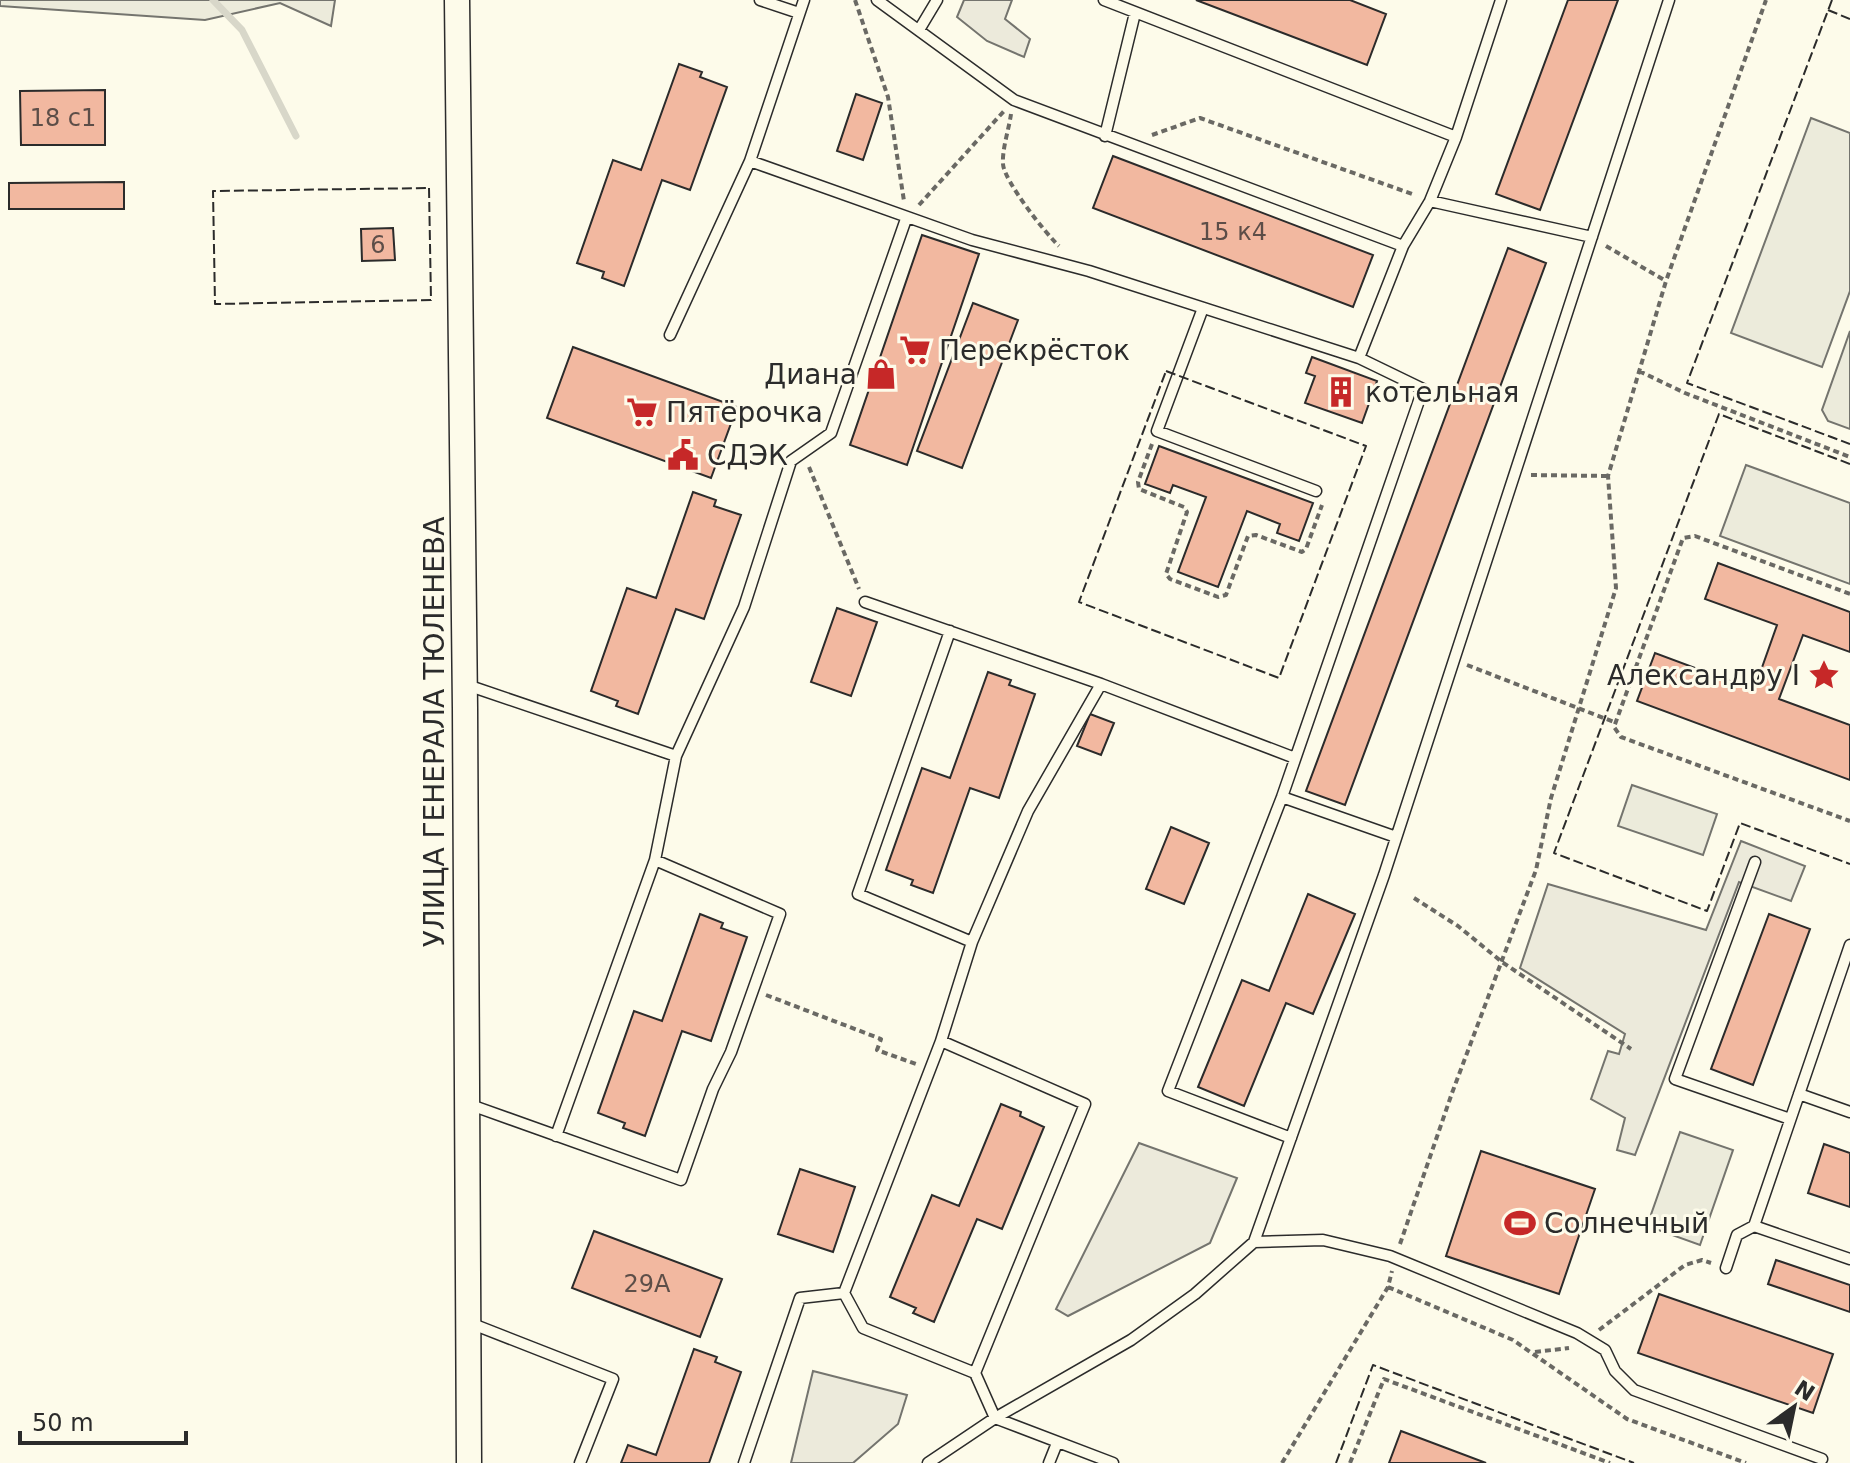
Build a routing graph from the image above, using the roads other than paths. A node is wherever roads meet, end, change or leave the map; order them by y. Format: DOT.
graph roads {
  1 [pos="457,0"];
  2 [pos="760,0"];
  3 [pos="804,0"];
  4 [pos="877,0"];
  5 [pos="937,0"];
  6 [pos="1104,0"];
  7 [pos="1501,0"];
  8 [pos="1669,0"];
  9 [pos="799,13"];
  10 [pos="1135,13"];
  11 [pos="919,30"];
  12 [pos="1105,136"];
  13 [pos="1456,137"];
  14 [pos="750,161"];
  15 [pos="1430,201"];
  16 [pos="906,219"];
  17 [pos="1592,237"];
  18 [pos="1403,246"];
  19 [pos="1203,308"];
  20 [pos="670,335"];
  21 [pos="1359,358"];
  22 [pos="1316,491"];
  23 [pos="865,602"];
  24 [pos="950,631"];
  25 [pos="465,684"];
  26 [pos="1101,684"];
  27 [pos="676,756"];
  28 [pos="1295,758"];
  29 [pos="1282,797"];
  30 [pos="1396,837"];
  31 [pos="655,860"];
  32 [pos="1755,862"];
  33 [pos="972,942"];
  34 [pos="1850,945"];
  35 [pos="941,1041"];
  36 [pos="1799,1094"];
  37 [pos="466,1103"];
  38 [pos="1850,1112"];
  39 [pos="1790,1119"];
  40 [pos="556,1136"];
  41 [pos="1291,1138"];
  42 [pos="1754,1226"];
  43 [pos="1254,1242"];
  44 [pos="1850,1259"];
  45 [pos="1726,1268"];
  46 [pos="844,1293"];
  47 [pos="468,1322"];
  48 [pos="975,1373"];
  49 [pos="995,1418"];
  50 [pos="1057,1443"];
  51 [pos="1822,1459"];
  52 [pos="469,1463"];
  53 [pos="580,1463"];
  54 [pos="744,1463"];
  55 [pos="928,1463"];
  56 [pos="1049,1463"];
  57 [pos="1113,1463"];
  1 -- 25 [label="street, УЛИЦА ГЕНЕРАЛА ТЮЛЕНЕВА"];
  2 -- 9 [label="lane"];
  3 -- 9 [label="lane"];
  4 -- 11 [label="lane"];
  5 -- 11 [label="lane"];
  6 -- 10 [label="lane"];
  7 -- 13 [label="lane"];
  8 -- 17 [label="lane"];
  9 -- 14 [label="lane"];
  10 -- 12 [label="lane"];
  10 -- 13 [label="lane"];
  11 -- 12 [label="lane"];
  12 -- 18 [label="lane"];
  13 -- 15 [label="lane"];
  14 -- 16 [label="lane"];
  14 -- 20 [label="lane"];
  15 -- 17 [label="lane"];
  15 -- 18 [label="lane"];
  16 -- 19 [label="lane"];
  16 -- 27 [label="lane"];
  17 -- 30 [label="lane"];
  18 -- 21 [label="lane"];
  19 -- 21 [label="lane"];
  19 -- 22 [label="lane"];
  21 -- 28 [label="lane"];
  23 -- 24 [label="lane"];
  24 -- 26 [label="lane"];
  24 -- 33 [label="lane"];
  25 -- 27 [label="lane"];
  25 -- 37 [label="street, УЛИЦА ГЕНЕРАЛА ТЮЛЕНЕВА"];
  26 -- 28 [label="lane"];
  26 -- 33 [label="lane"];
  27 -- 31 [label="lane"];
  28 -- 29 [label="lane"];
  29 -- 30 [label="lane"];
  29 -- 41 [label="lane"];
  30 -- 41 [label="lane"];
  31 -- 40 [label="lane"];
  31 -- 40 [label="lane"];
  32 -- 39 [label="lane"];
  33 -- 35 [label="lane"];
  34 -- 36 [label="lane"];
  35 -- 46 [label="lane"];
  35 -- 48 [label="lane"];
  36 -- 38 [label="lane"];
  36 -- 39 [label="lane"];
  37 -- 40 [label="lane"];
  37 -- 47 [label="street, УЛИЦА ГЕНЕРАЛА ТЮЛЕНЕВА"];
  39 -- 42 [label="lane"];
  41 -- 43 [label="lane"];
  42 -- 44 [label="lane"];
  42 -- 45 [label="lane"];
  43 -- 49 [label="lane"];
  43 -- 51 [label="lane"];
  46 -- 48 [label="lane"];
  46 -- 54 [label="lane"];
  47 -- 52 [label="street, УЛИЦА ГЕНЕРАЛА ТЮЛЕНЕВА"];
  47 -- 53 [label="lane"];
  48 -- 49 [label="lane"];
  49 -- 50 [label="lane"];
  49 -- 55 [label="lane"];
  50 -- 56 [label="lane"];
  50 -- 57 [label="lane"];
}
